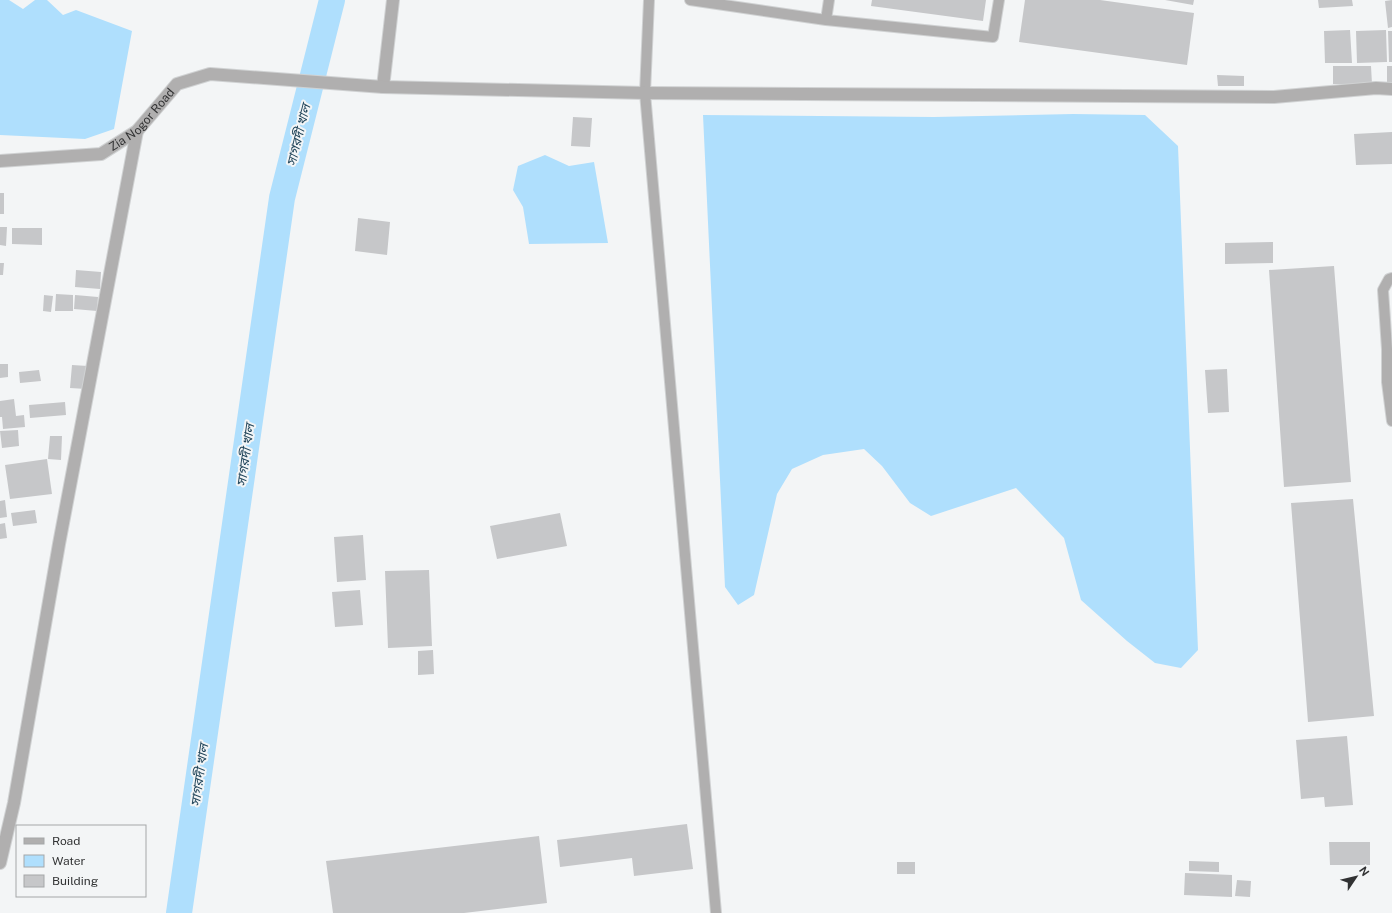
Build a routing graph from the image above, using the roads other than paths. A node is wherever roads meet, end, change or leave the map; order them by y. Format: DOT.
graph roads {
  1 [pos="393,0"];
  2 [pos="649,0"];
  3 [pos="690,0"];
  4 [pos="829,0"];
  5 [pos="999,0"];
  6 [pos="826,20"];
  7 [pos="383,87"];
  8 [pos="1392,89"];
  9 [pos="645,93"];
  10 [pos="137,131"];
  11 [pos="0,161"];
  12 [pos="1392,278"];
  13 [pos="1392,421"];
  14 [pos="0,863"];
  15 [pos="716,913"];
  1 -- 7 [label="street"];
  2 -- 9 [label="lane"];
  3 -- 6 [label="lane"];
  4 -- 6 [label="lane"];
  5 -- 6 [label="lane"];
  7 -- 9 [label="street, Zia Nogor Road"];
  7 -- 10 [label="street, Zia Nogor Road"];
  8 -- 9 [label="street, Zia Nogor Road"];
  9 -- 15 [label="lane"];
  10 -- 11 [label="street, Zia Nogor Road"];
  10 -- 14 [label="street"];
  12 -- 13 [label="lane"];
}
